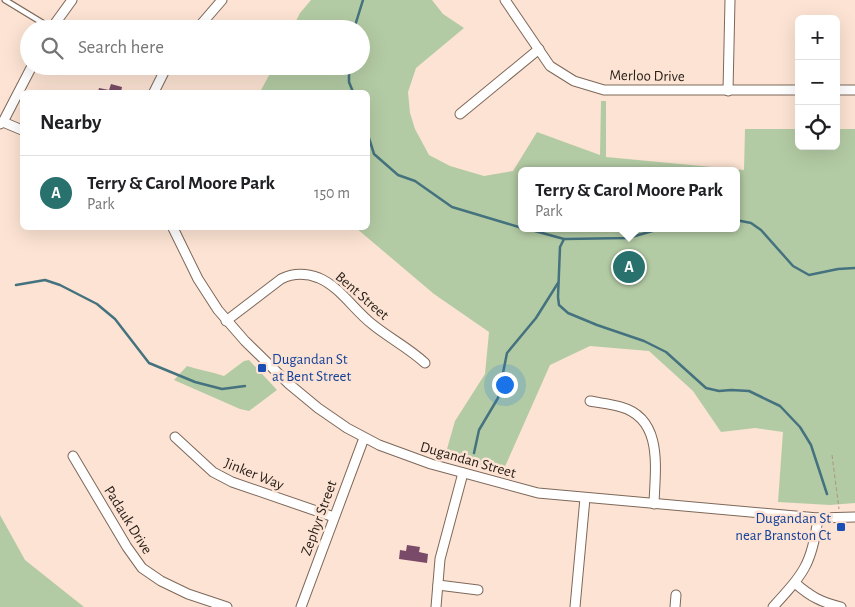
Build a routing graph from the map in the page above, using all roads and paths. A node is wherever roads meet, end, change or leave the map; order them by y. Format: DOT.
graph roads {
  1 [pos="5,0"];
  2 [pos="72,0"];
  3 [pos="222,0"];
  4 [pos="505,0"];
  5 [pos="730,0"];
  6 [pos="37,20"];
  7 [pos="58,20"];
  8 [pos="205,20"];
  9 [pos="539,50"];
  10 [pos="27,75"];
  11 [pos="162,75"];
  12 [pos="155,90"];
  13 [pos="795,90"];
  14 [pos="840,90"];
  15 [pos="855,90"];
  16 [pos="728,91"];
  17 [pos="460,114"];
  18 [pos="2,123"];
  19 [pos="20,129"];
  20 [pos="174,230"];
  21 [pos="226,321"];
  22 [pos="425,363"];
  23 [pos="590,402"];
  24 [pos="175,437"];
  25 [pos="364,438"];
  26 [pos="832,455"];
  27 [pos="73,456"];
  28 [pos="463,473"];
  29 [pos="585,498"];
  30 [pos="654,504"];
  31 [pos="839,509"];
  32 [pos="334,517"];
  33 [pos="855,517"];
  34 [pos="818,518"];
  35 [pos="795,584"];
  36 [pos="438,585"];
  37 [pos="478,590"];
  38 [pos="676,595"];
  39 [pos="227,607"];
  40 [pos="301,607"];
  41 [pos="436,607"];
  42 [pos="575,607"];
  43 [pos="675,607"];
  44 [pos="773,607"];
  45 [pos="841,607"];
  1 -- 6 [label="lane"];
  2 -- 7 [label="street"];
  3 -- 8 [label="street"];
  4 -- 9 [label="street, Merloo Drive"];
  5 -- 16 [label="street"];
  9 -- 16 [label="street, Merloo Drive"];
  9 -- 17 [label="street"];
  10 -- 18 [label="street"];
  11 -- 12 [label="street"];
  13 -- 16 [label="street, Merloo Drive"];
  14 -- 15 [label="street"];
  18 -- 19 [label="street"];
  20 -- 21 [label="street, Dugandan Street"];
  21 -- 22 [label="street, Bent Street"];
  21 -- 25 [label="street, Dugandan Street"];
  23 -- 30 [label="street"];
  24 -- 32 [label="street, Jinker Way"];
  25 -- 28 [label="street, Dugandan Street"];
  25 -- 32 [label="street, Zephyr Street"];
  26 -- 31 [label="path"];
  27 -- 39 [label="street, Padauk Drive"];
  28 -- 29 [label="street, Dugandan Street"];
  28 -- 36 [label="street"];
  29 -- 30 [label="street, Dugandan Street"];
  29 -- 42 [label="street"];
  30 -- 34 [label="street, Dugandan Street"];
  32 -- 40 [label="street, Zephyr Street"];
  33 -- 34 [label="street, Dugandan Street"];
  34 -- 35 [label="street"];
  35 -- 44 [label="street"];
  35 -- 45 [label="street"];
  36 -- 37 [label="street"];
  36 -- 41 [label="street"];
  38 -- 43 [label="street"];
}
